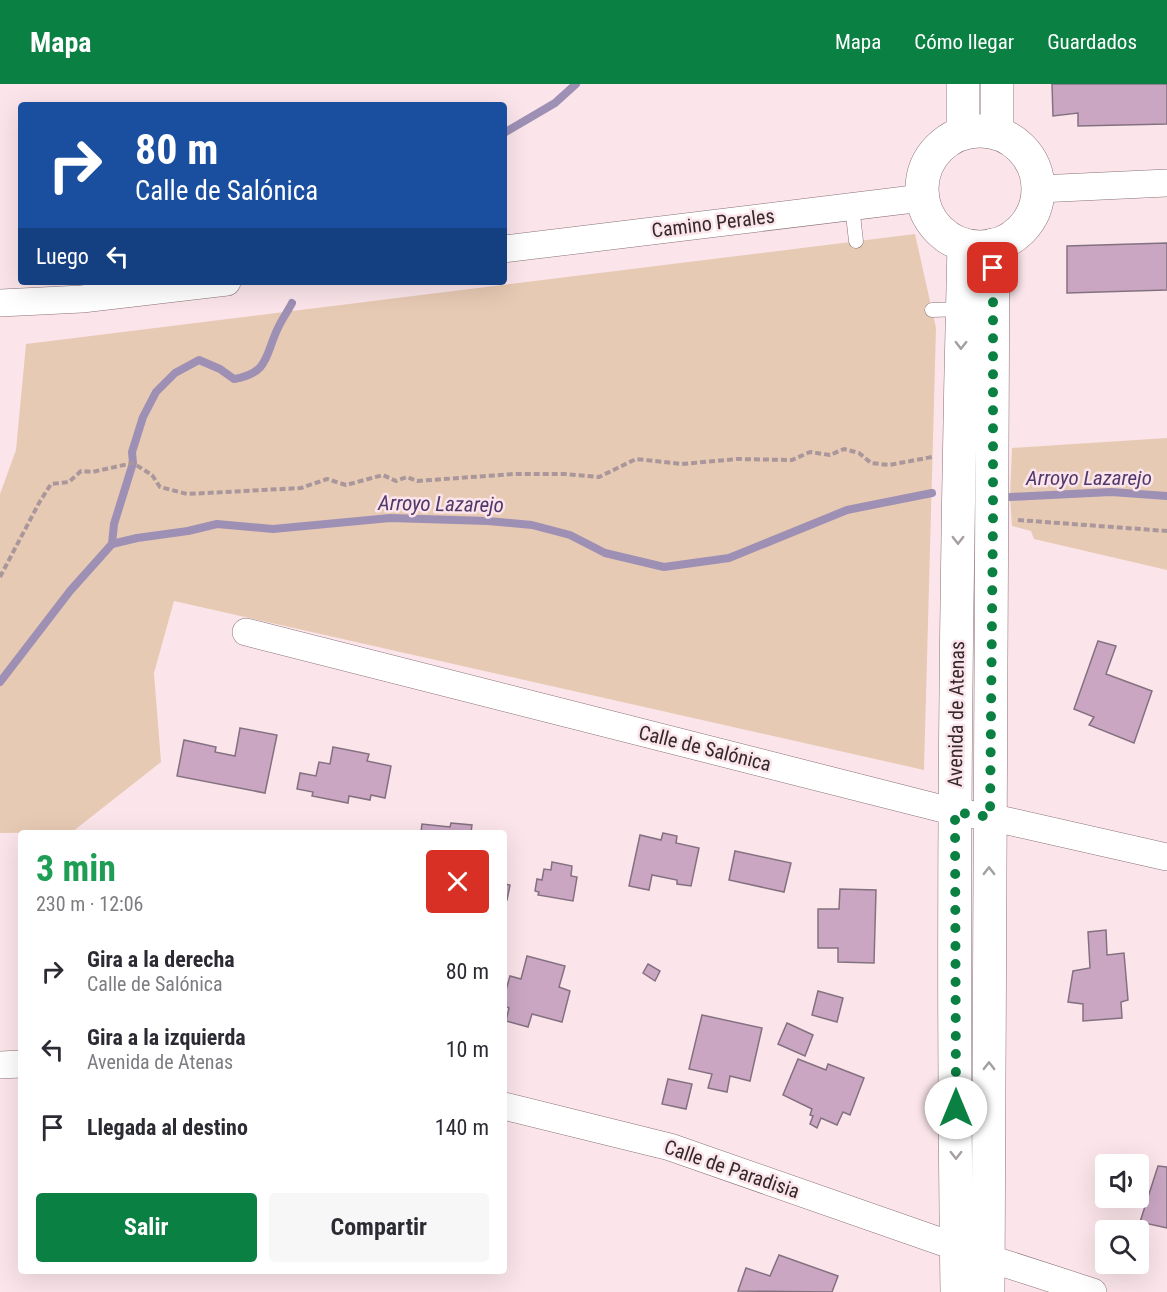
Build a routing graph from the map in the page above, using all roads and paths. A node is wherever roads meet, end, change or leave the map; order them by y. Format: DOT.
graph roads {
  1 [pos="963,84"];
  2 [pos="997,84"];
  3 [pos="963,133"];
  4 [pos="997,133"];
  5 [pos="1167,183"];
  6 [pos="1039,189"];
  7 [pos="922,198"];
  8 [pos="852,206"];
  9 [pos="856,241"];
  10 [pos="978,245"];
  11 [pos="507,249"];
  12 [pos="202,285"];
  13 [pos="0,303"];
  14 [pos="958,453"];
  15 [pos="993,518"];
  16 [pos="1167,531"];
  17 [pos="0,577"];
  18 [pos="246,632"];
  19 [pos="955,812"];
  20 [pos="990,817"];
  21 [pos="1167,857"];
  22 [pos="18,1064"];
  23 [pos="0,1065"];
  24 [pos="507,1107"];
  25 [pos="956,1245"];
  26 [pos="988,1258"];
  27 [pos="957,1292"];
  28 [pos="988,1292"];
  29 [pos="1093,1292"];
  1 -- 3 [label="main road"];
  2 -- 4 [label="main road"];
  3 -- 4 [label="main road"];
  3 -- 7 [label="main road"];
  4 -- 6 [label="main road"];
  5 -- 6 [label="street"];
  6 -- 10 [label="main road"];
  7 -- 8 [label="street, Camino Perales"];
  7 -- 10 [label="main road"];
  8 -- 9 [label="lane"];
  8 -- 11 [label="street, Camino Perales"];
  10 -- 14 [label="main road, Avenida de Atenas, one-way"];
  10 -- 15 [label="main road, Avenida de Atenas"];
  12 -- 13 [label="street"];
  14 -- 17 [label="path"];
  14 -- 19 [label="main road, Avenida de Atenas, one-way"];
  15 -- 16 [label="path"];
  15 -- 20 [label="main road, Avenida de Atenas"];
  18 -- 19 [label="street, Calle de Salónica"];
  19 -- 20 [label="street, Calle de Salónica"];
  19 -- 25 [label="main road, Avenida de Atenas, one-way"];
  20 -- 21 [label="street, Calle de Salónica"];
  26 -- 20 [label="main road, Avenida de Atenas, one-way"];
  22 -- 23 [label="street"];
  24 -- 25 [label="street, Calle de Paradisia"];
  25 -- 26 [label="street, Calle de Paradisia"];
  25 -- 27 [label="main road, Avenida de Atenas"];
  26 -- 28 [label="main road, Avenida de Atenas"];
  26 -- 29 [label="street, Calle de Paradisia"];
}
